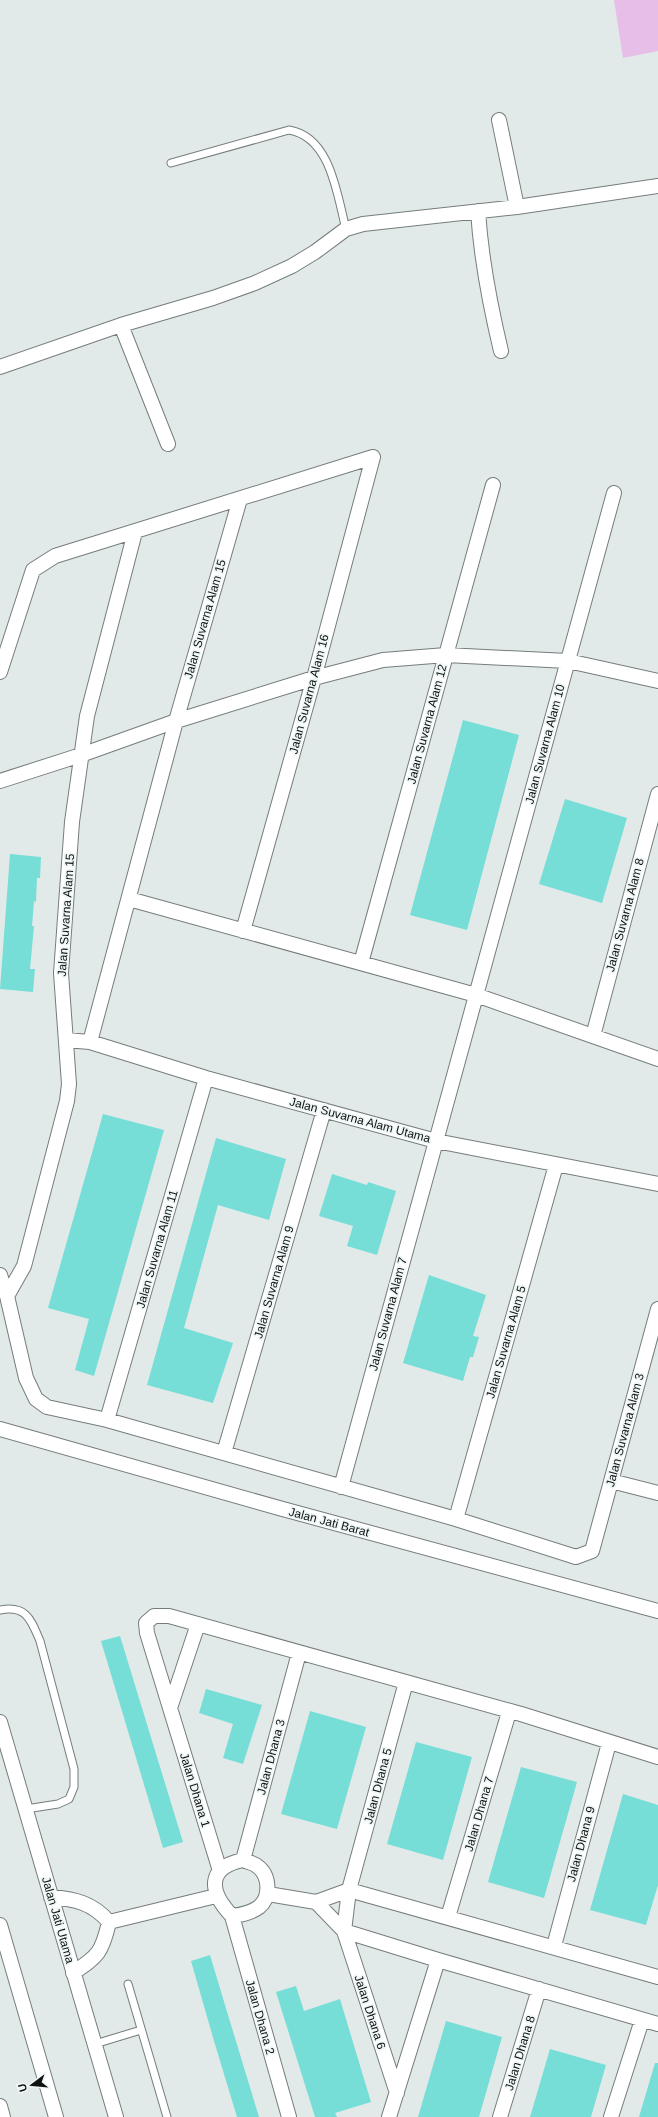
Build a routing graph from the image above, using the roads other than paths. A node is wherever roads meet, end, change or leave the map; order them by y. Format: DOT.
graph roads {
  1 [pos="498,120"];
  2 [pos="171,163"];
  3 [pos="658,186"];
  4 [pos="517,207"];
  5 [pos="478,211"];
  6 [pos="346,229"];
  7 [pos="121,325"];
  8 [pos="501,351"];
  9 [pos="0,367"];
  10 [pos="168,444"];
  11 [pos="493,485"];
  12 [pos="614,493"];
  13 [pos="240,499"];
  14 [pos="135,532"];
  15 [pos="446,655"];
  16 [pos="568,661"];
  17 [pos="0,672"];
  18 [pos="314,678"];
  19 [pos="658,681"];
  20 [pos="176,721"];
  21 [pos="81,755"];
  22 [pos="0,781"];
  23 [pos="658,794"];
  24 [pos="129,899"];
  25 [pos="243,931"];
  26 [pos="361,963"];
  27 [pos="476,995"];
  28 [pos="593,1036"];
  29 [pos="66,1040"];
  30 [pos="90,1042"];
  31 [pos="658,1059"];
  32 [pos="206,1078"];
  33 [pos="324,1110"];
  34 [pos="436,1141"];
  35 [pos="556,1165"];
  36 [pos="658,1184"];
  37 [pos="0,1275"];
  38 [pos="7,1296"];
  39 [pos="658,1309"];
  40 [pos="107,1420"];
  41 [pos="0,1429"];
  42 [pos="224,1453"];
  43 [pos="611,1481"];
  44 [pos="341,1487"];
  45 [pos="658,1493"];
  46 [pos="456,1520"];
  47 [pos="0,1610"];
  48 [pos="658,1611"];
  49 [pos="198,1624"];
  50 [pos="300,1653"];
  51 [pos="406,1682"];
  52 [pos="170,1708"];
  53 [pos="509,1712"];
  54 [pos="0,1722"];
  55 [pos="609,1743"];
  56 [pos="658,1757"];
  57 [pos="26,1809"];
  58 [pos="243,1860"];
  59 [pos="220,1871"];
  60 [pos="349,1890"];
  61 [pos="268,1894"];
  62 [pos="216,1896"];
  63 [pos="51,1897"];
  64 [pos="316,1902"];
  65 [pos="232,1916"];
  66 [pos="448,1917"];
  67 [pos="108,1922"];
  68 [pos="0,1926"];
  69 [pos="344,1930"];
  70 [pos="554,1946"];
  71 [pos="438,1960"];
  72 [pos="73,1973"];
  73 [pos="658,1977"];
  74 [pos="128,1984"];
  75 [pos="540,1990"];
  76 [pos="642,2020"];
  77 [pos="658,2024"];
  78 [pos="141,2030"];
  79 [pos="95,2044"];
  80 [pos="397,2093"];
  81 [pos="0,2106"];
  82 [pos="3,2117"];
  83 [pos="56,2117"];
  84 [pos="116,2117"];
  85 [pos="167,2117"];
  86 [pos="288,2117"];
  87 [pos="390,2117"];
  88 [pos="500,2117"];
  89 [pos="611,2117"];
  1 -- 4 [label="street"];
  2 -- 6 [label="lane"];
  3 -- 4 [label="street"];
  4 -- 5 [label="street"];
  5 -- 6 [label="street"];
  5 -- 8 [label="street"];
  6 -- 7 [label="street"];
  7 -- 9 [label="street"];
  7 -- 10 [label="street"];
  11 -- 15 [label="street, Jalan Suvarna Alam 12"];
  12 -- 16 [label="street, Jalan Suvarna Alam 10"];
  13 -- 14 [label="street"];
  13 -- 18 [label="street, Jalan Suvarna Alam 16"];
  13 -- 20 [label="street, Jalan Suvarna Alam 15"];
  14 -- 17 [label="street"];
  14 -- 21 [label="street, Jalan Suvarna Alam 15"];
  15 -- 16 [label="street"];
  15 -- 18 [label="street"];
  15 -- 26 [label="street, Jalan Suvarna Alam 12"];
  16 -- 19 [label="street"];
  16 -- 27 [label="street, Jalan Suvarna Alam 10"];
  18 -- 20 [label="street"];
  18 -- 25 [label="street, Jalan Suvarna Alam 16"];
  20 -- 21 [label="street"];
  20 -- 24 [label="street, Jalan Suvarna Alam 15"];
  21 -- 22 [label="street"];
  21 -- 29 [label="street, Jalan Suvarna Alam 15"];
  23 -- 28 [label="street, Jalan Suvarna Alam 8"];
  24 -- 25 [label="street"];
  24 -- 30 [label="street, Jalan Suvarna Alam 15"];
  25 -- 26 [label="street"];
  26 -- 27 [label="street"];
  27 -- 28 [label="street"];
  27 -- 34 [label="street, Jalan Suvarna Alam 10"];
  28 -- 31 [label="street"];
  29 -- 30 [label="street, Jalan Suvarna Alam Utama"];
  29 -- 38 [label="street, Jalan Suvarna Alam 15"];
  30 -- 32 [label="street, Jalan Suvarna Alam Utama"];
  32 -- 33 [label="street, Jalan Suvarna Alam Utama"];
  32 -- 40 [label="street, Jalan Suvarna Alam 11"];
  33 -- 34 [label="street, Jalan Suvarna Alam Utama"];
  33 -- 42 [label="street, Jalan Suvarna Alam 9"];
  34 -- 35 [label="street, Jalan Suvarna Alam Utama"];
  34 -- 44 [label="street, Jalan Suvarna Alam 7"];
  35 -- 36 [label="street, Jalan Suvarna Alam Utama"];
  35 -- 46 [label="street, Jalan Suvarna Alam 5"];
  37 -- 38 [label="street"];
  38 -- 40 [label="street"];
  39 -- 43 [label="street, Jalan Suvarna Alam 3"];
  40 -- 42 [label="street"];
  41 -- 48 [label="street, Jalan Jati Barat"];
  42 -- 44 [label="street"];
  43 -- 45 [label="street"];
  43 -- 46 [label="street, Jalan Suvarna Alam 3"];
  44 -- 46 [label="street"];
  47 -- 57 [label="lane"];
  49 -- 50 [label="street"];
  49 -- 52 [label="street"];
  49 -- 52 [label="street, Jalan Dhana 1"];
  50 -- 51 [label="street"];
  50 -- 58 [label="street, Jalan Dhana 3"];
  51 -- 53 [label="street"];
  51 -- 60 [label="street, Jalan Dhana 5"];
  52 -- 59 [label="street, Jalan Dhana 1"];
  53 -- 55 [label="street"];
  53 -- 66 [label="street, Jalan Dhana 7"];
  54 -- 57 [label="street, Jalan Jati Utama"];
  55 -- 56 [label="street"];
  55 -- 70 [label="street, Jalan Dhana 9"];
  57 -- 63 [label="street, Jalan Jati Utama"];
  58 -- 59 [label="street"];
  58 -- 61 [label="street"];
  59 -- 62 [label="street"];
  60 -- 64 [label="street"];
  60 -- 66 [label="street"];
  60 -- 69 [label="street, Jalan Dhana 5"];
  61 -- 64 [label="street"];
  61 -- 65 [label="street"];
  62 -- 65 [label="street"];
  62 -- 67 [label="street"];
  63 -- 67 [label="street"];
  63 -- 72 [label="street, Jalan Jati Utama"];
  64 -- 69 [label="street"];
  65 -- 86 [label="street, Jalan Dhana 2"];
  66 -- 70 [label="street"];
  67 -- 72 [label="street"];
  68 -- 83 [label="street"];
  69 -- 71 [label="street"];
  69 -- 80 [label="street, Jalan Dhana 6"];
  70 -- 73 [label="street"];
  71 -- 75 [label="street"];
  71 -- 80 [label="street"];
  72 -- 79 [label="street, Jalan Jati Utama"];
  74 -- 78 [label="lane"];
  75 -- 76 [label="street"];
  75 -- 88 [label="street, Jalan Dhana 8"];
  76 -- 77 [label="street"];
  76 -- 89 [label="street"];
  78 -- 79 [label="lane"];
  78 -- 85 [label="lane"];
  79 -- 84 [label="street, Jalan Jati Utama"];
  80 -- 87 [label="street"];
  81 -- 82 [label="street"];
}
